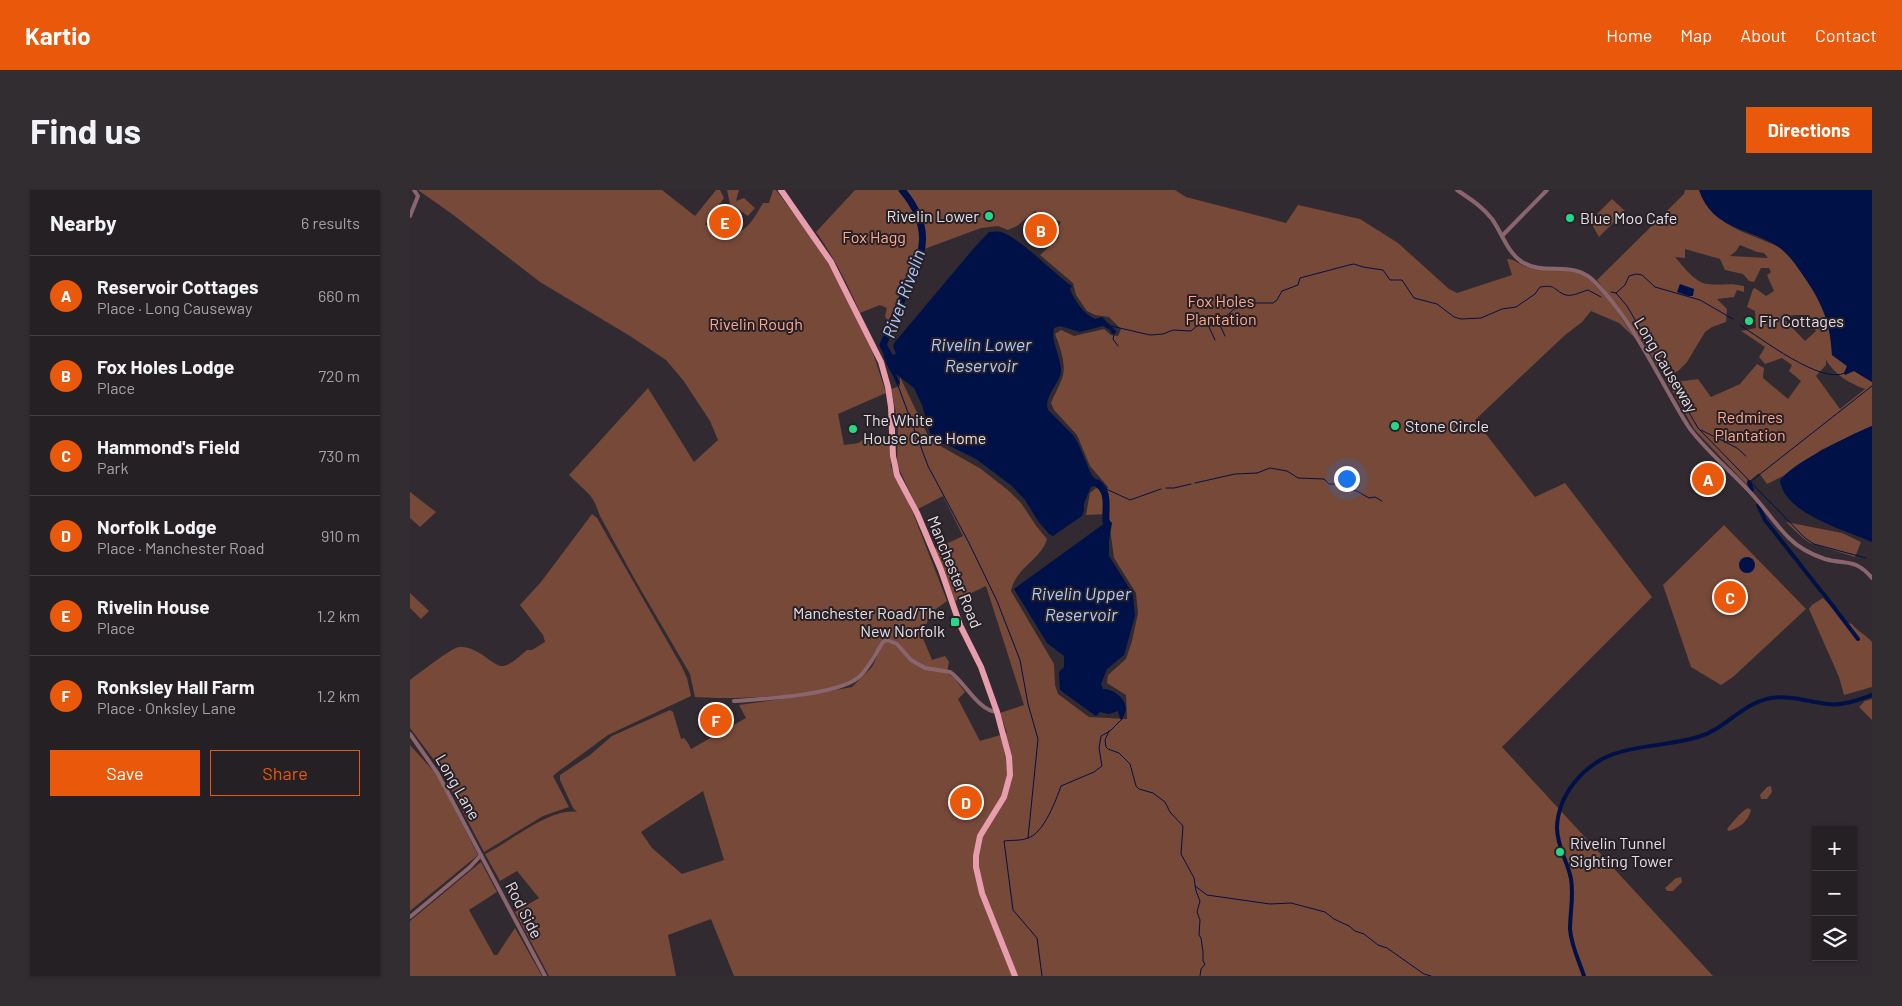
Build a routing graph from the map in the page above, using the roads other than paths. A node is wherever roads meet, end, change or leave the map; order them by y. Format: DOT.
graph roads {
  1 [pos="781,190"];
  2 [pos="1457,190"];
  3 [pos="1547,190"];
  4 [pos="415,191"];
  5 [pos="410,216"];
  6 [pos="1502,236"];
  7 [pos="1872,578"];
  8 [pos="734,701"];
  9 [pos="997,712"];
  10 [pos="410,734"];
  11 [pos="481,855"];
  12 [pos="410,917"];
  13 [pos="545,976"];
  14 [pos="1015,976"];
  1 -- 9 [label="main road, Manchester Road"];
  2 -- 6 [label="street, Long Causeway"];
  3 -- 6 [label="street"];
  4 -- 5 [label="street"];
  6 -- 7 [label="street, Long Causeway"];
  8 -- 9 [label="street"];
  9 -- 14 [label="main road, Manchester Road"];
  10 -- 11 [label="street, Long Lane"];
  11 -- 12 [label="street"];
  11 -- 13 [label="street, Rod Side"];
}
